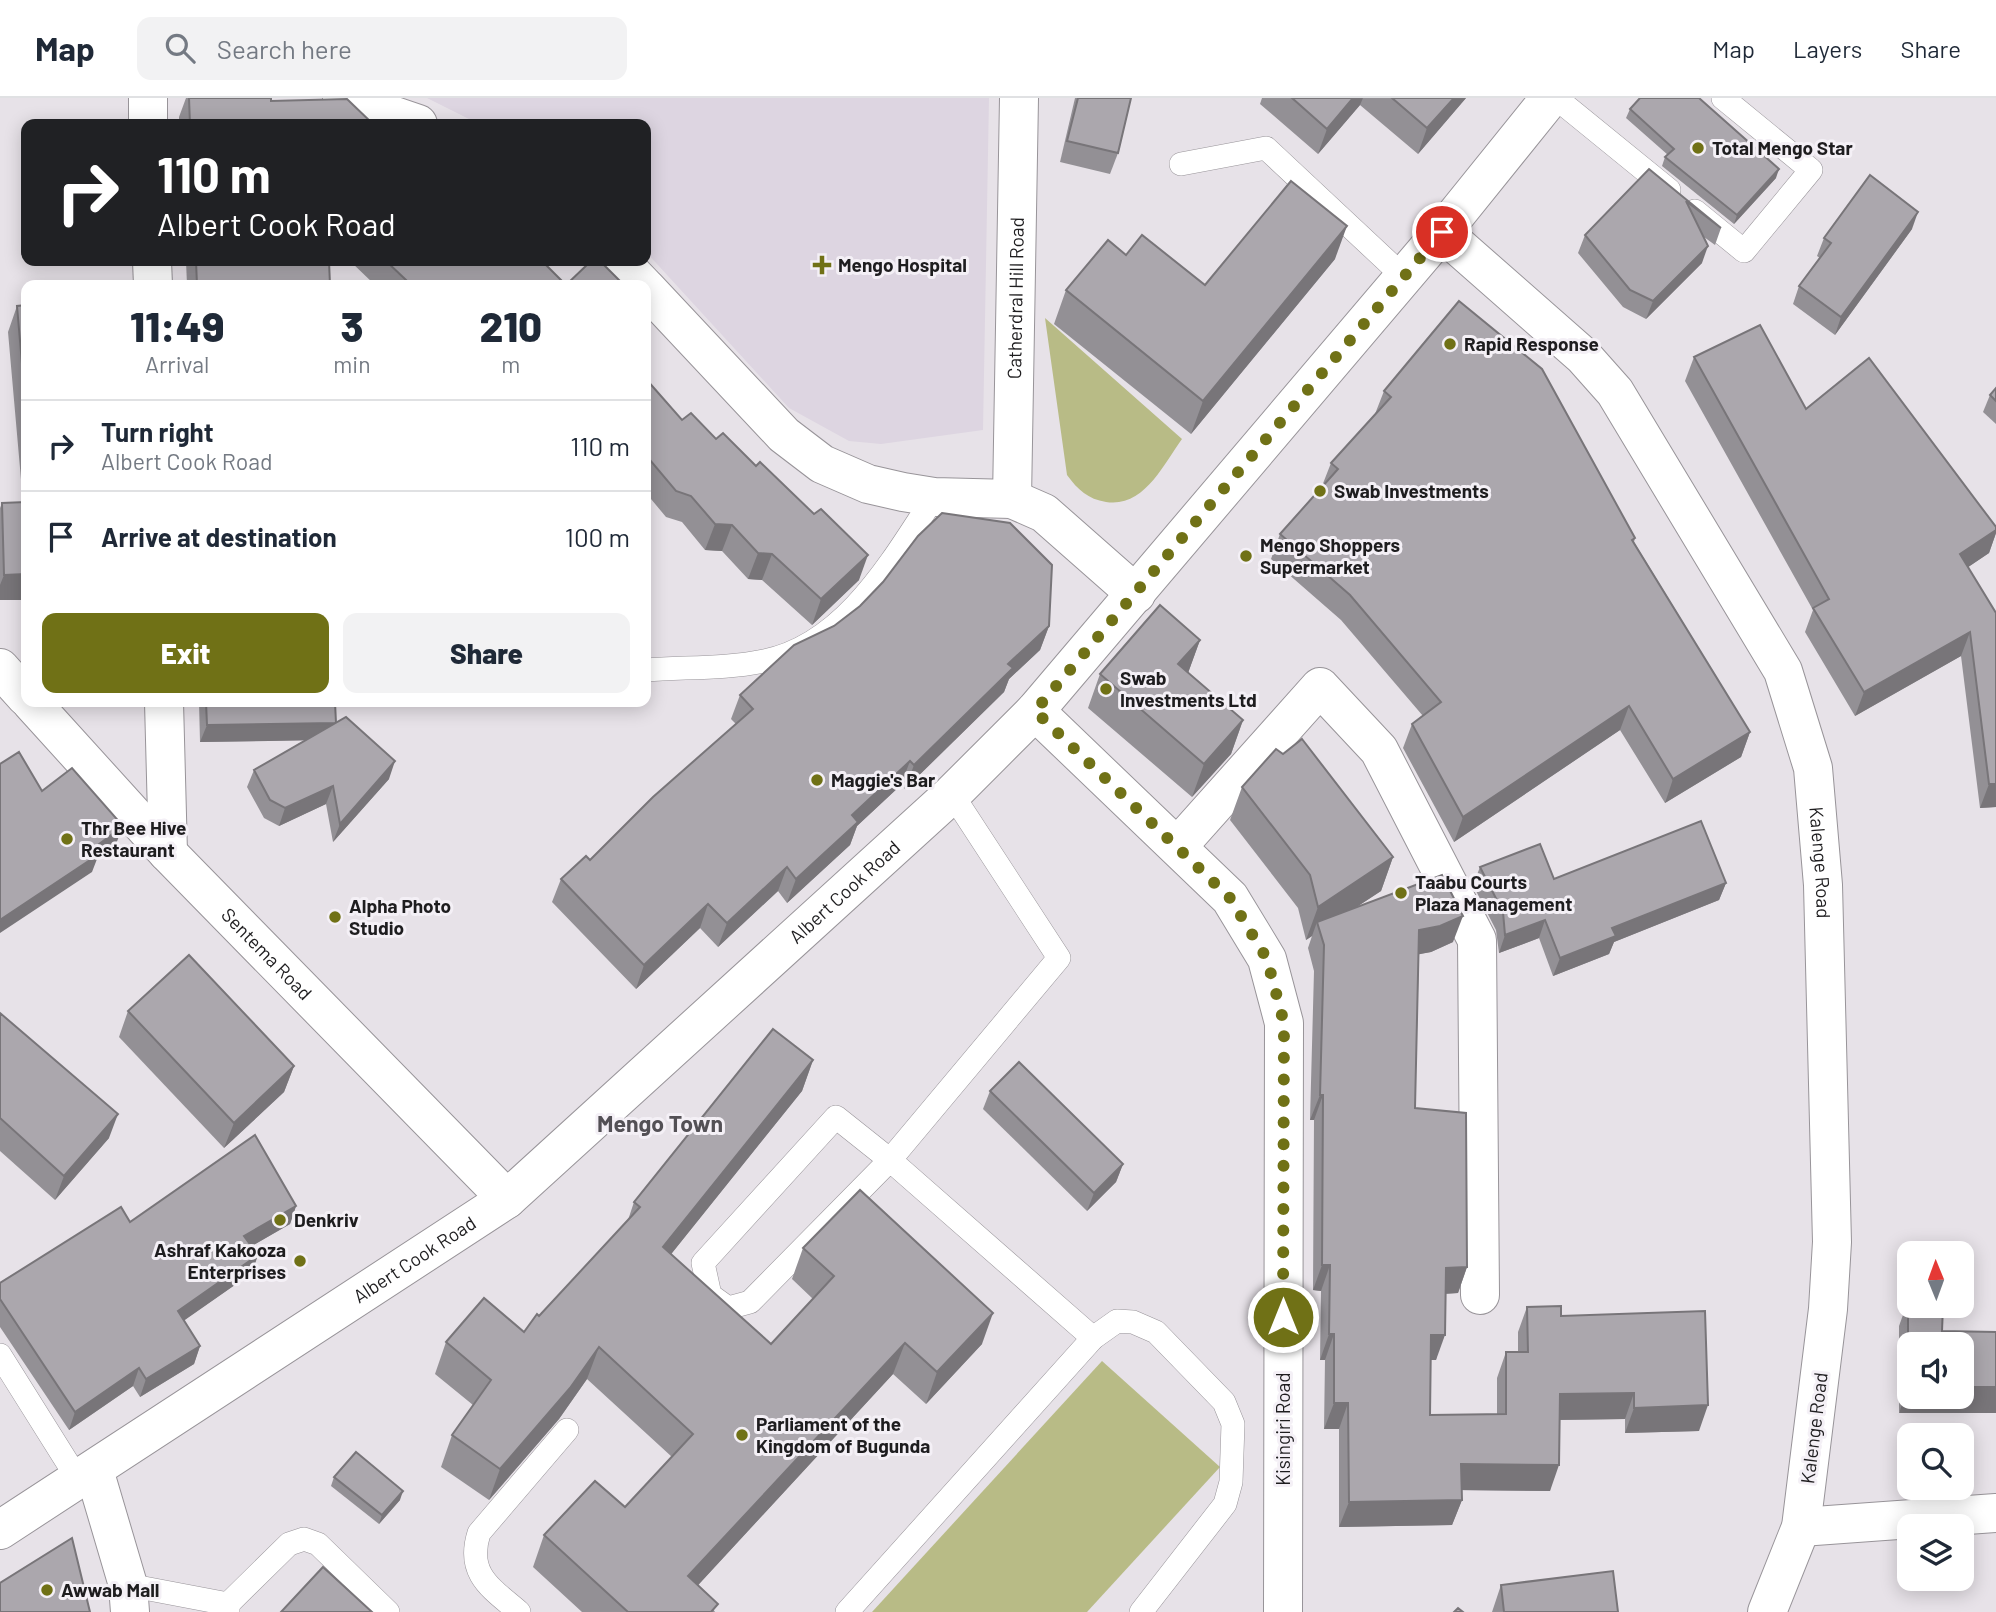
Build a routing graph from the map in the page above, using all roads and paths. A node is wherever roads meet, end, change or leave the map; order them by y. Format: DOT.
graph roads {
  1 [pos="148,98"];
  2 [pos="342,98"];
  3 [pos="1019,98"];
  4 [pos="1550,98"];
  5 [pos="1556,98"];
  6 [pos="1723,98"];
  7 [pos="148,119"];
  8 [pos="403,119"];
  9 [pos="1181,164"];
  10 [pos="1442,232"];
  11 [pos="625,266"];
  12 [pos="1404,277"];
  13 [pos="638,280"];
  14 [pos="651,294"];
  15 [pos="934,497"];
  16 [pos="1012,499"];
  17 [pos="1136,594"];
  18 [pos="0,668"];
  19 [pos="651,670"];
  20 [pos="21,691"];
  21 [pos="36,707"];
  22 [pos="164,707"];
  23 [pos="1035,711"];
  24 [pos="951,794"];
  25 [pos="1178,846"];
  26 [pos="168,853"];
  27 [pos="890,1160"];
  28 [pos="507,1199"];
  29 [pos="1480,1295"];
  30 [pos="1093,1338"];
  31 [pos="0,1355"];
  32 [pos="567,1430"];
  33 [pos="86,1475"];
  34 [pos="1996,1513"];
  35 [pos="1801,1527"];
  36 [pos="0,1530"];
  37 [pos="129,1598"];
  38 [pos="228,1608"];
  39 [pos="388,1612"];
  40 [pos="519,1612"];
  41 [pos="846,1612"];
  42 [pos="1141,1612"];
  43 [pos="1283,1612"];
  44 [pos="1767,1612"];
  1 -- 7 [label="main road"];
  2 -- 8 [label="main road"];
  3 -- 16 [label="main road, Catherdral Hill Road"];
  4 -- 10 [label="main road, Albert Cook Road"];
  5 -- 6 [label="lane"];
  9 -- 12 [label="lane"];
  10 -- 12 [label="main road, Albert Cook Road"];
  10 -- 35 [label="main road, Kalenge Road"];
  11 -- 13 [label="main road"];
  12 -- 17 [label="main road, Albert Cook Road"];
  14 -- 15 [label="main road"];
  15 -- 16 [label="main road"];
  15 -- 19 [label="lane"];
  16 -- 17 [label="main road"];
  17 -- 23 [label="main road, Albert Cook Road"];
  18 -- 20 [label="main road"];
  21 -- 26 [label="main road, Sentema Road"];
  22 -- 26 [label="main road"];
  23 -- 24 [label="main road, Albert Cook Road"];
  23 -- 25 [label="main road, Kisingiri Road"];
  24 -- 27 [label="lane"];
  24 -- 28 [label="main road, Albert Cook Road"];
  25 -- 29 [label="main road"];
  25 -- 43 [label="main road, Kisingiri Road"];
  26 -- 28 [label="main road, Sentema Road"];
  27 -- 27 [label="lane"];
  27 -- 30 [label="lane"];
  28 -- 33 [label="main road, Albert Cook Road"];
  30 -- 41 [label="lane"];
  30 -- 42 [label="lane"];
  31 -- 33 [label="lane"];
  32 -- 40 [label="lane"];
  33 -- 36 [label="main road, Albert Cook Road"];
  33 -- 37 [label="main road"];
  34 -- 35 [label="main road"];
  35 -- 44 [label="main road, Kalenge Road"];
  37 -- 38 [label="lane"];
  38 -- 39 [label="lane"];
}
